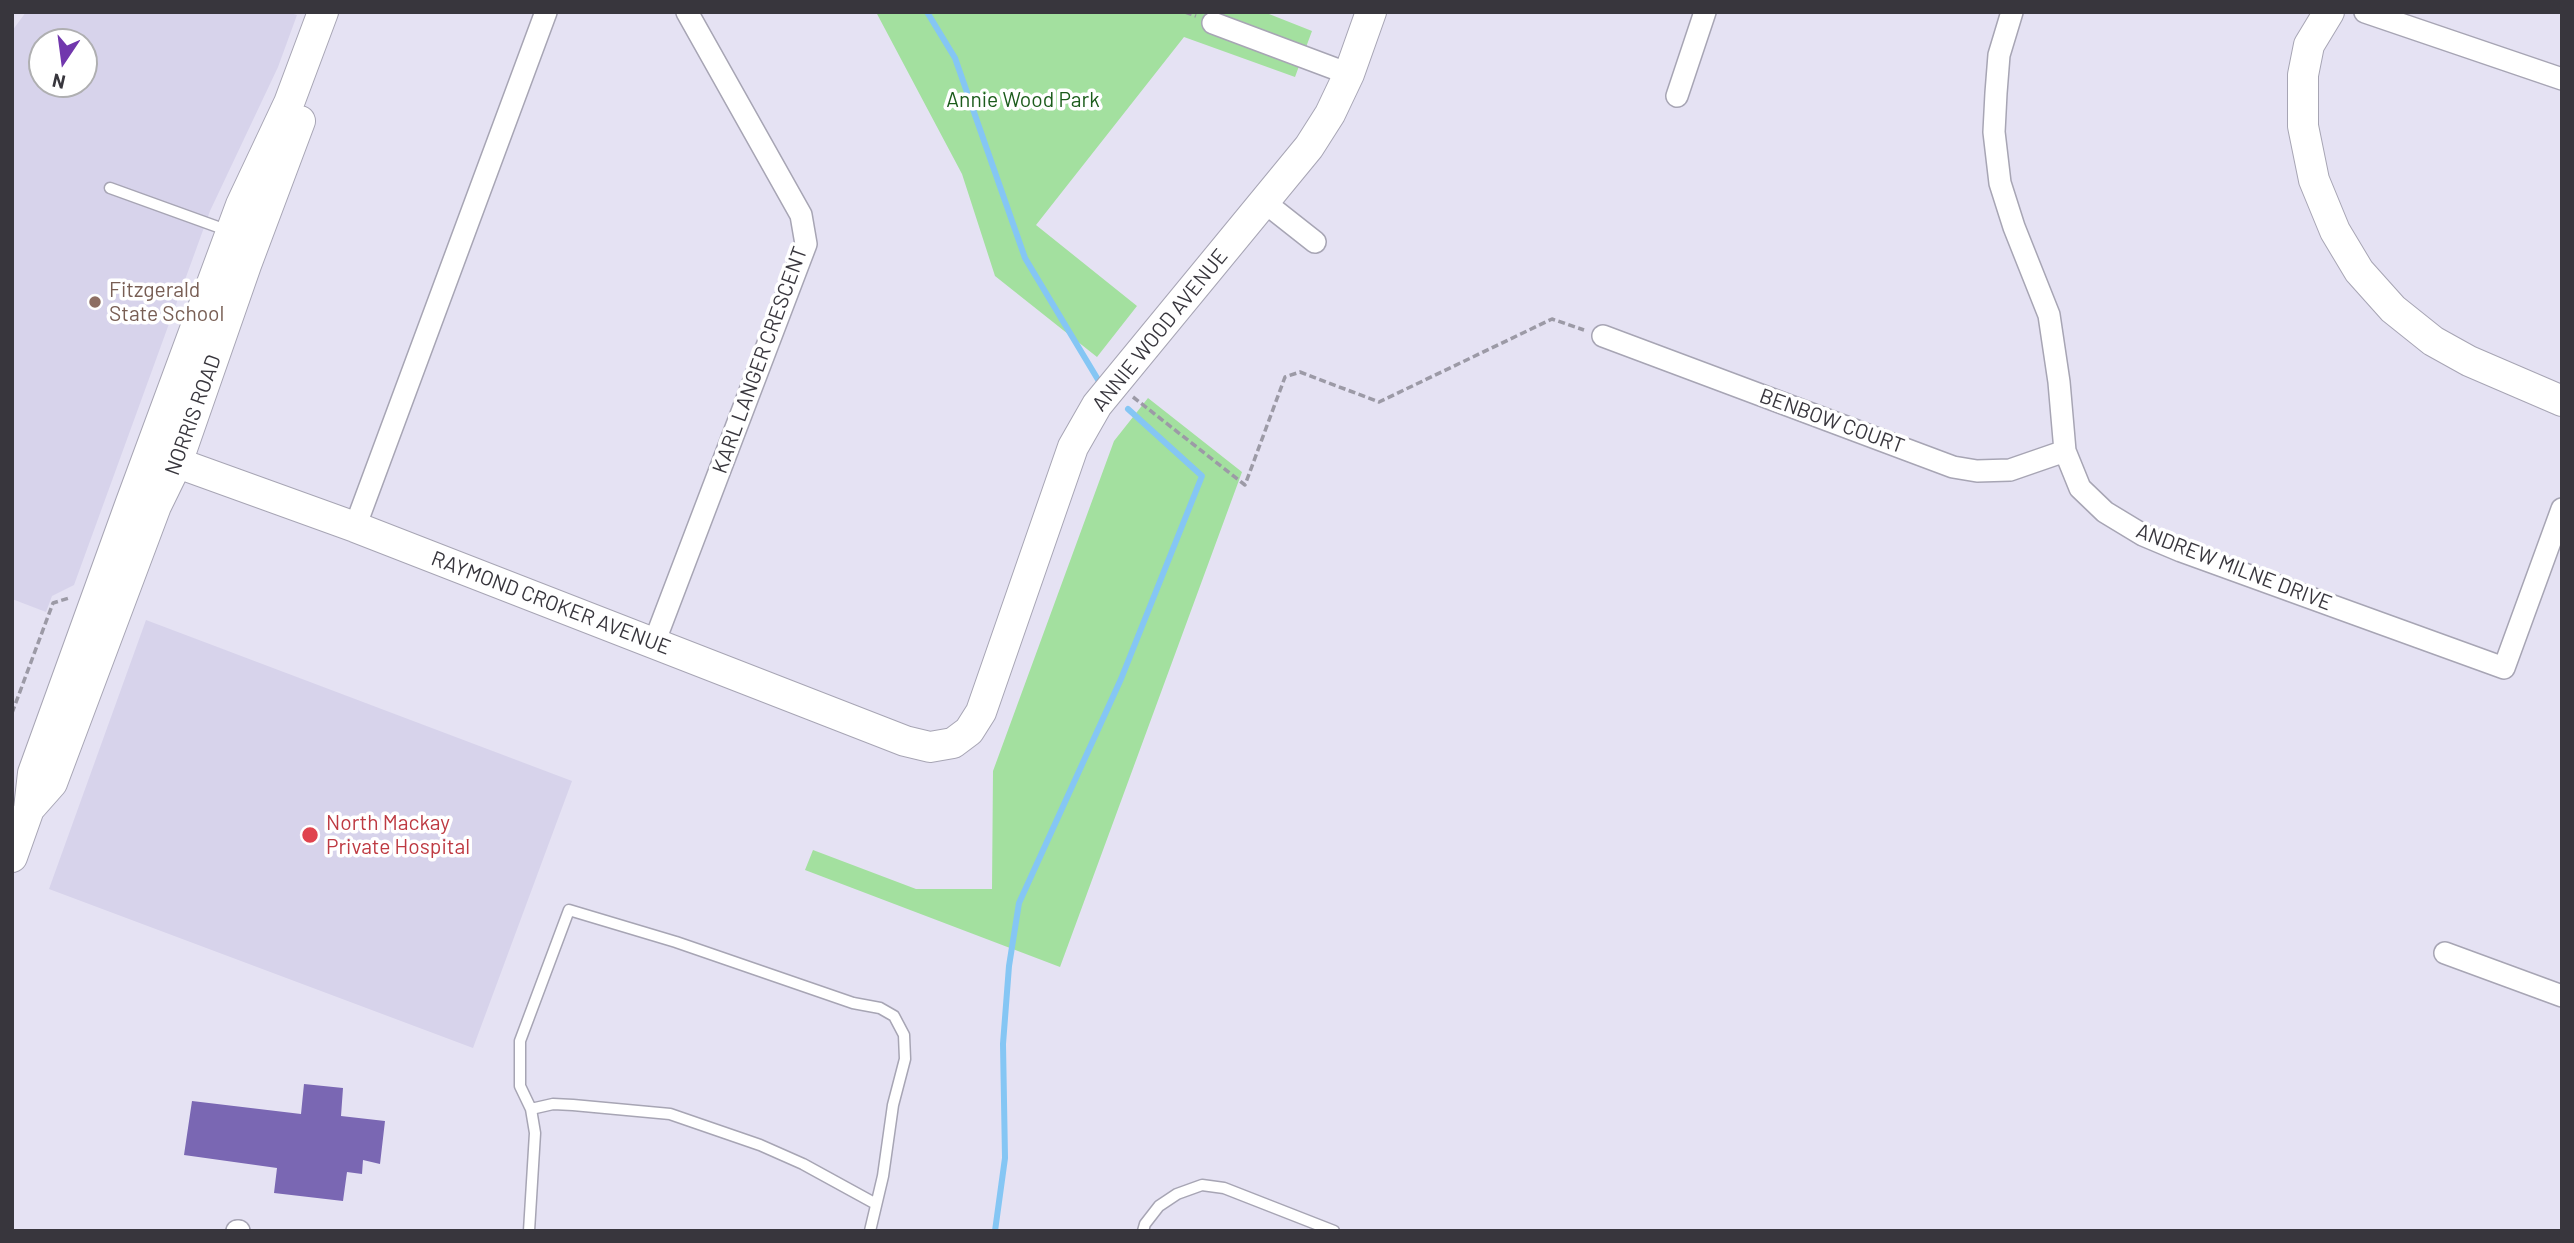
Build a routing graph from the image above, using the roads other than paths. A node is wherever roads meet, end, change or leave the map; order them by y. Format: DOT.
graph roads {
  1 [pos="323,12"];
  2 [pos="341,12"];
  3 [pos="546,12"];
  4 [pos="687,12"];
  5 [pos="1371,12"];
  6 [pos="1705,12"];
  7 [pos="2012,12"];
  8 [pos="2329,12"];
  9 [pos="2365,12"];
  10 [pos="1213,23"];
  11 [pos="1349,74"];
  12 [pos="2562,79"];
  13 [pos="1676,96"];
  14 [pos="110,188"];
  15 [pos="1264,201"];
  16 [pos="231,236"];
  17 [pos="1315,242"];
  18 [pos="1603,336"];
  19 [pos="2562,401"];
  20 [pos="2064,451"];
  21 [pos="163,458"];
  22 [pos="2562,509"];
  23 [pos="355,527"];
  24 [pos="654,643"];
  25 [pos="953,743"];
  26 [pos="12,857"];
  27 [pos="2445,953"];
  28 [pos="2562,996"];
  29 [pos="531,1108"];
  30 [pos="876,1204"];
  31 [pos="529,1231"];
  32 [pos="870,1231"];
  33 [pos="1143,1231"];
  34 [pos="1334,1231"];
  1 -- 16 [label="street, NORRIS ROAD"];
  2 -- 16 [label="street, NORRIS ROAD"];
  3 -- 23 [label="street"];
  4 -- 24 [label="street, KARL LANGER CRESCENT"];
  5 -- 11 [label="street, ANNIE WOOD AVENUE"];
  6 -- 13 [label="street"];
  7 -- 20 [label="street, ANDREW MILNE DRIVE"];
  8 -- 19 [label="street"];
  9 -- 12 [label="street"];
  10 -- 11 [label="street"];
  11 -- 15 [label="street, ANNIE WOOD AVENUE"];
  14 -- 16 [label="lane"];
  15 -- 17 [label="street"];
  15 -- 25 [label="street, ANNIE WOOD AVENUE"];
  16 -- 21 [label="street, NORRIS ROAD"];
  16 -- 21 [label="street, NORRIS ROAD"];
  18 -- 20 [label="street, BENBOW COURT"];
  20 -- 22 [label="street, ANDREW MILNE DRIVE"];
  21 -- 23 [label="street, RAYMOND CROKER AVENUE"];
  21 -- 26 [label="street, NORRIS ROAD"];
  23 -- 24 [label="street, RAYMOND CROKER AVENUE"];
  24 -- 25 [label="street, RAYMOND CROKER AVENUE"];
  27 -- 28 [label="street"];
  29 -- 30 [label="lane"];
  29 -- 30 [label="lane"];
  29 -- 31 [label="lane"];
  30 -- 32 [label="lane"];
  33 -- 34 [label="lane"];
}
